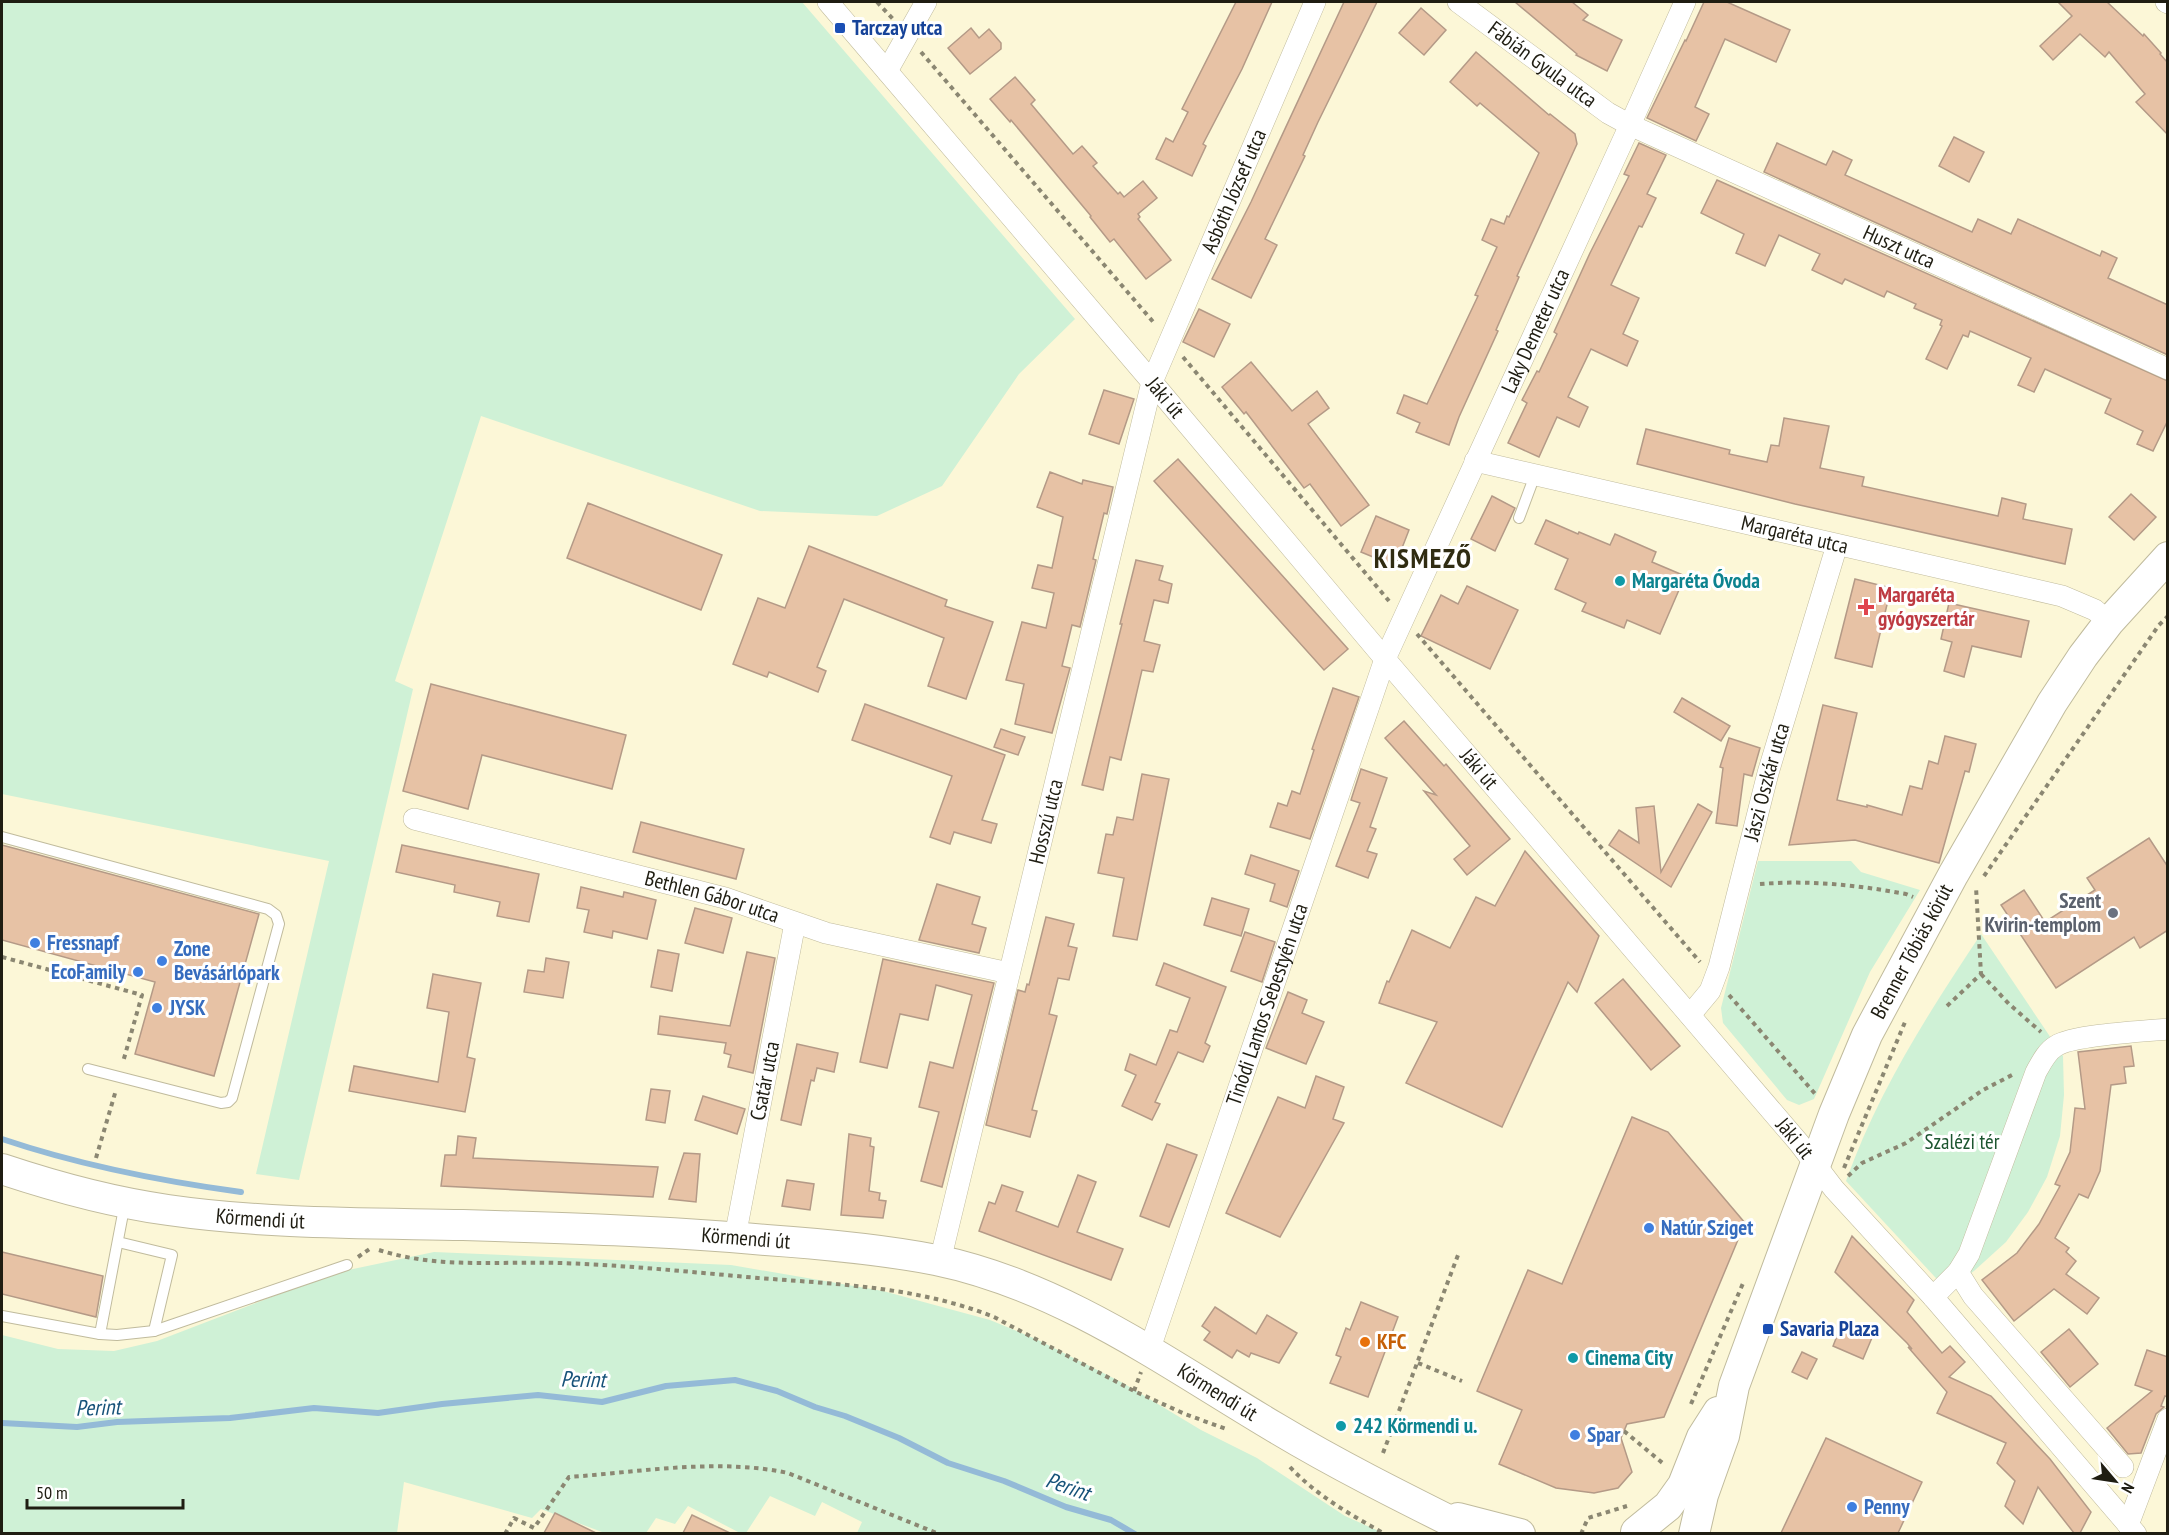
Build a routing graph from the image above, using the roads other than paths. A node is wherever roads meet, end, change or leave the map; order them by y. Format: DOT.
graph roads {
  1 [pos="828,2"];
  2 [pos="926,2"];
  3 [pos="1315,2"];
  4 [pos="1458,2"];
  5 [pos="1685,2"];
  6 [pos="887,71"];
  7 [pos="1630,125"];
  8 [pos="2168,369"];
  9 [pos="1152,382"];
  10 [pos="1476,461"];
  11 [pos="1535,475"];
  12 [pos="1519,518"];
  13 [pos="1837,545"];
  14 [pos="2168,557"];
  15 [pos="2109,622"];
  16 [pos="1386,659"];
  17 [pos="414,819"];
  18 [pos="2,837"];
  19 [pos="795,923"];
  20 [pos="1009,973"];
  21 [pos="1690,1015"];
  22 [pos="2168,1029"];
  23 [pos="88,1069"];
  24 [pos="1815,1164"];
  25 [pos="2,1169"];
  26 [pos="125,1203"];
  27 [pos="735,1237"];
  28 [pos="118,1242"];
  29 [pos="939,1261"];
  30 [pos="347,1264"];
  31 [pos="1958,1272"];
  32 [pos="1933,1297"];
  33 [pos="2,1316"];
  34 [pos="154,1332"];
  35 [pos="100,1334"];
  36 [pos="1149,1351"];
  37 [pos="1734,1386"];
  38 [pos="2168,1419"];
  39 [pos="2123,1467"];
  40 [pos="1431,1511"];
  41 [pos="2132,1529"];
  42 [pos="1476,1533"];
  43 [pos="1520,1533"];
  44 [pos="1634,1533"];
  45 [pos="1667,1533"];
  46 [pos="1695,1533"];
  1 -- 6 [label="street, Jáki út"];
  2 -- 6 [label="street"];
  3 -- 9 [label="street, Asbóth József utca"];
  4 -- 7 [label="street, Fábián Gyula utca"];
  5 -- 7 [label="street, Laky Demeter utca"];
  6 -- 9 [label="street, Jáki út"];
  7 -- 8 [label="street, Huszt utca"];
  7 -- 10 [label="street, Laky Demeter utca"];
  9 -- 16 [label="street, Jáki út"];
  9 -- 20 [label="street, Hosszú utca"];
  10 -- 11 [label="street, Margaréta utca"];
  10 -- 16 [label="street, Laky Demeter utca"];
  11 -- 12 [label="lane"];
  11 -- 13 [label="street, Margaréta utca"];
  13 -- 15 [label="street, Margaréta utca"];
  13 -- 21 [label="street, Jászi Oszkár utca"];
  14 -- 15 [label="street, Brenner Tóbiás körút"];
  15 -- 24 [label="street, Brenner Tóbiás körút"];
  16 -- 21 [label="street, Jáki út"];
  16 -- 36 [label="street, Tinódi Lantos Sebestyén utca"];
  17 -- 19 [label="street, Bethlen Gábor utca"];
  18 -- 23 [label="lane"];
  19 -- 20 [label="street, Bethlen Gábor utca"];
  19 -- 27 [label="street, Csatár utca"];
  20 -- 29 [label="street, Hosszú utca"];
  21 -- 24 [label="street, Jáki út"];
  22 -- 31 [label="street"];
  24 -- 32 [label="street, Jáki út"];
  24 -- 37 [label="street, Brenner Tóbiás körút"];
  25 -- 26 [label="street, Körmendi út"];
  26 -- 27 [label="street, Körmendi út"];
  26 -- 28 [label="lane"];
  27 -- 29 [label="street, Körmendi út"];
  28 -- 34 [label="lane"];
  28 -- 35 [label="lane"];
  29 -- 36 [label="street, Körmendi út"];
  30 -- 34 [label="lane"];
  31 -- 32 [label="street"];
  31 -- 39 [label="street"];
  32 -- 41 [label="street, Jáki út"];
  33 -- 35 [label="lane"];
  34 -- 35 [label="lane"];
  36 -- 40 [label="street, Körmendi út"];
  37 -- 44 [label="street, Brenner Tóbiás körút"];
  37 -- 46 [label="street, Brenner Tóbiás körút"];
  38 -- 41 [label="street"];
  40 -- 42 [label="street, Körmendi út"];
  40 -- 43 [label="street, Körmendi út"];
  44 -- 45 [label="street"];
}
